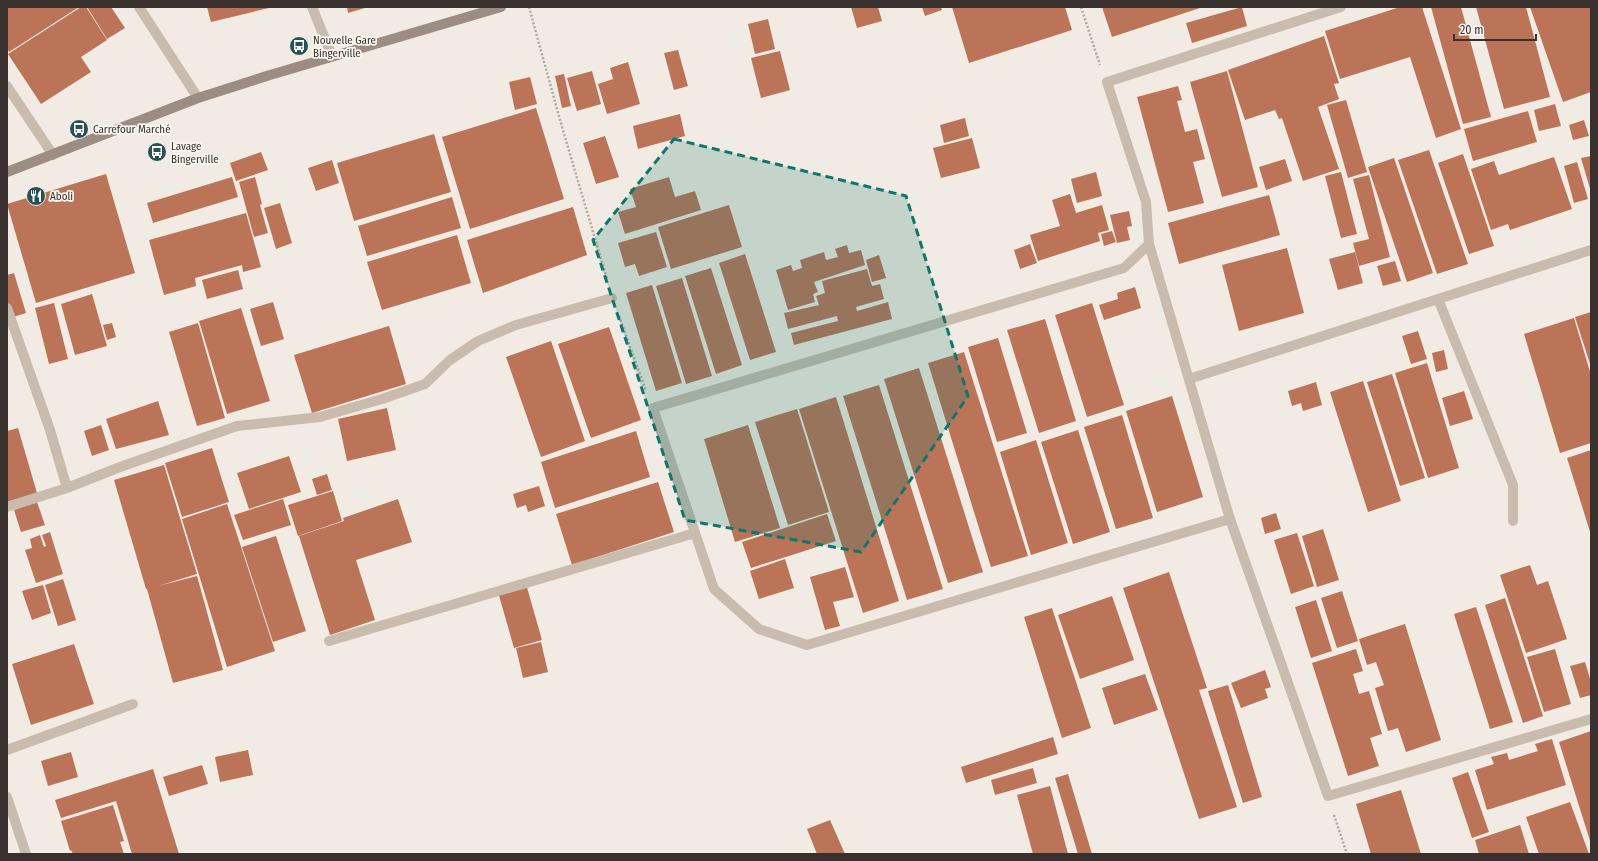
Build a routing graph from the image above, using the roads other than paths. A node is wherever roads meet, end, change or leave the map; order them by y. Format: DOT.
graph roads {
  1 [pos="138,7"];
  2 [pos="312,7"];
  3 [pos="501,7"];
  4 [pos="1341,7"];
  5 [pos="332,56"];
  6 [pos="7,86"];
  7 [pos="198,98"];
  8 [pos="53,155"];
  9 [pos="7,172"];
  10 [pos="1149,244"];
  11 [pos="1591,250"];
  12 [pos="612,298"];
  13 [pos="1438,299"];
  14 [pos="7,308"];
  15 [pos="1189,379"];
  16 [pos="67,488"];
  17 [pos="7,507"];
  18 [pos="1230,519"];
  19 [pos="1513,521"];
  20 [pos="695,533"];
  21 [pos="329,641"];
  22 [pos="133,704"];
  23 [pos="1591,719"];
  24 [pos="7,750"];
  25 [pos="7,797"];
  26 [pos="26,854"];
  1 -- 7 [label="street"];
  2 -- 5 [label="street"];
  3 -- 5 [label="main road"];
  4 -- 10 [label="street"];
  5 -- 7 [label="main road"];
  6 -- 8 [label="street"];
  7 -- 8 [label="main road"];
  8 -- 9 [label="main road"];
  10 -- 15 [label="street"];
  10 -- 20 [label="street"];
  11 -- 13 [label="street"];
  12 -- 16 [label="street"];
  13 -- 15 [label="street"];
  13 -- 19 [label="street"];
  14 -- 16 [label="street"];
  15 -- 18 [label="street"];
  16 -- 17 [label="street"];
  18 -- 20 [label="street"];
  18 -- 23 [label="street"];
  20 -- 21 [label="street"];
  22 -- 24 [label="street"];
  25 -- 26 [label="street"];
}
